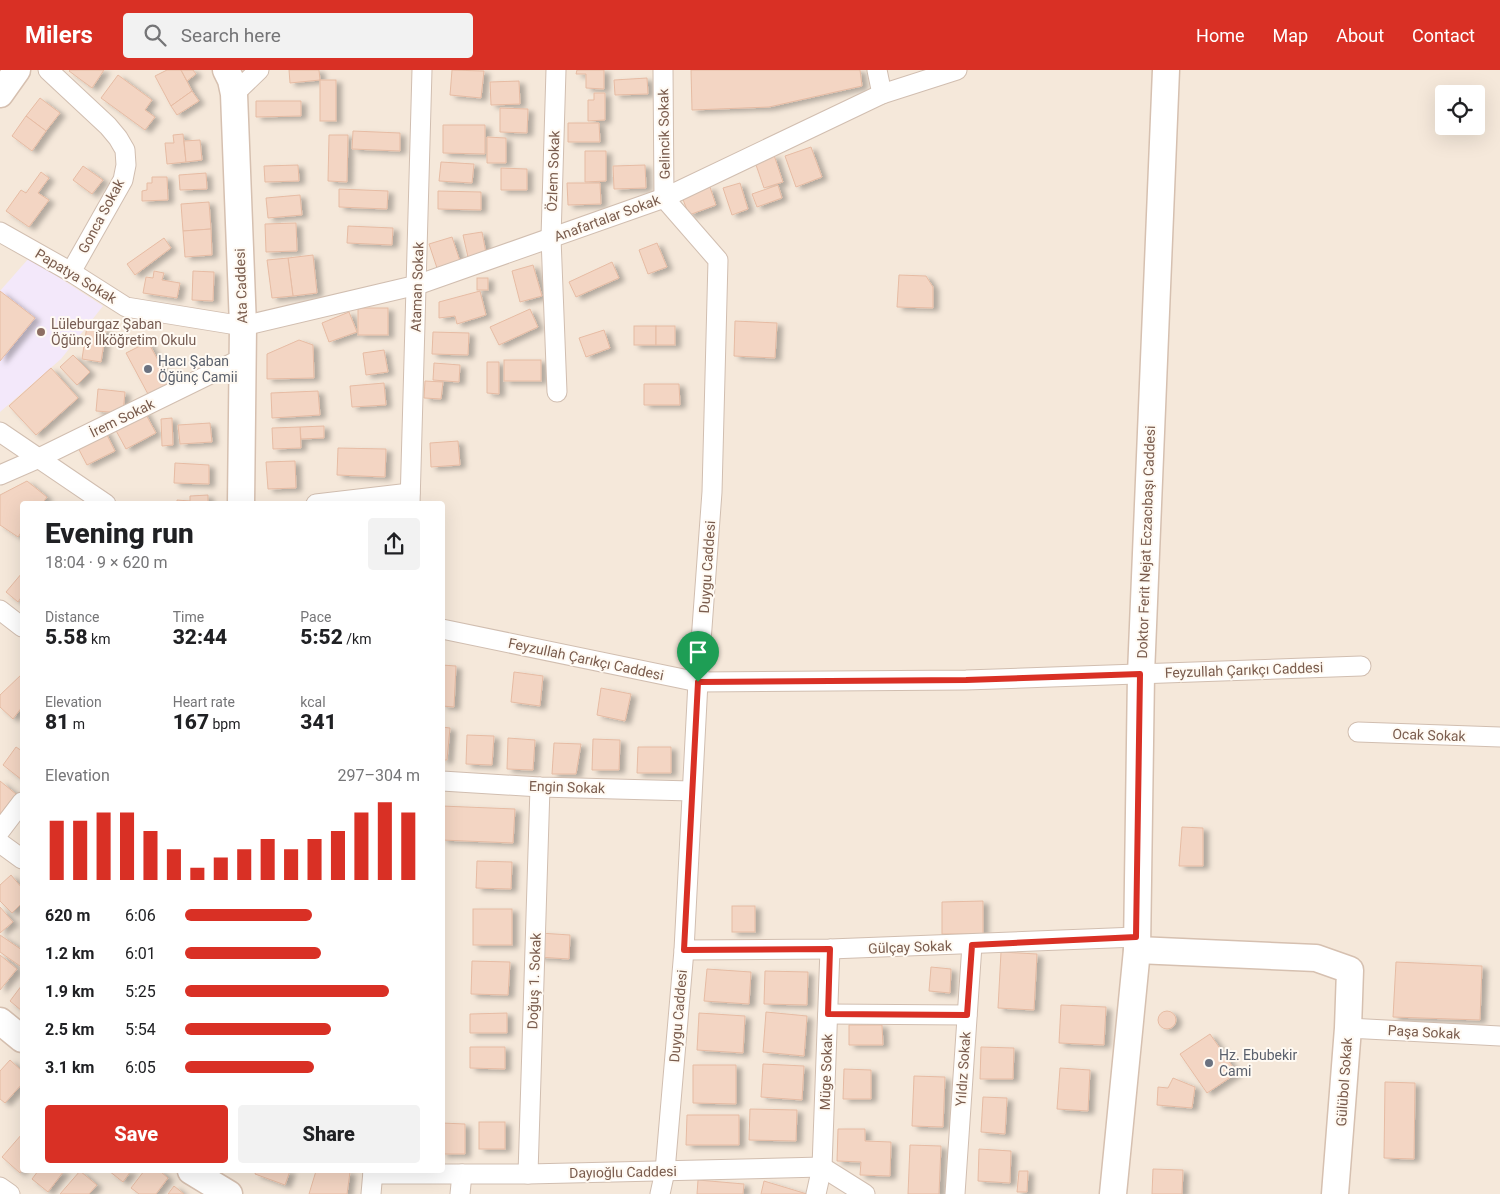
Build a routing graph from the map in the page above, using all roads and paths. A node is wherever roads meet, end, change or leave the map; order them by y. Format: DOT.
graph roads {
  1 [pos="17,70"];
  2 [pos="48,70"];
  3 [pos="226,70"];
  4 [pos="259,70"];
  5 [pos="422,70"];
  6 [pos="556,70"];
  7 [pos="663,70"];
  8 [pos="878,70"];
  9 [pos="957,70"];
  10 [pos="1166,70"];
  11 [pos="0,94"];
  12 [pos="234,94"];
  13 [pos="882,94"];
  14 [pos="664,198"];
  15 [pos="0,232"];
  16 [pos="551,238"];
  17 [pos="71,272"];
  18 [pos="417,285"];
  19 [pos="243,326"];
  20 [pos="243,358"];
  21 [pos="557,392"];
  22 [pos="0,432"];
  23 [pos="39,458"];
  24 [pos="0,476"];
  25 [pos="410,499"];
  26 [pos="102,501"];
  27 [pos="242,501"];
  28 [pos="372,501"];
  29 [pos="0,610"];
  30 [pos="20,625"];
  31 [pos="445,631"];
  32 [pos="1361,666"];
  33 [pos="1140,674"];
  34 [pos="698,682"];
  35 [pos="1358,732"];
  36 [pos="1500,737"];
  37 [pos="445,781"];
  38 [pos="540,787"];
  39 [pos="691,791"];
  40 [pos="20,805"];
  41 [pos="0,831"];
  42 [pos="0,843"];
  43 [pos="20,858"];
  44 [pos="1137,944"];
  45 [pos="972,945"];
  46 [pos="830,949"];
  47 [pos="684,950"];
  48 [pos="1350,970"];
  49 [pos="828,1014"];
  50 [pos="967,1015"];
  51 [pos="0,1021"];
  52 [pos="1348,1028"];
  53 [pos="1500,1036"];
  54 [pos="20,1037"];
  55 [pos="822,1167"];
  56 [pos="665,1171"];
  57 [pos="194,1173"];
  58 [pos="233,1173"];
  59 [pos="373,1173"];
  60 [pos="462,1174"];
  61 [pos="528,1174"];
  62 [pos="0,1186"];
  63 [pos="10,1194"];
  64 [pos="229,1194"];
  65 [pos="371,1194"];
  66 [pos="460,1194"];
  67 [pos="660,1194"];
  68 [pos="816,1194"];
  69 [pos="865,1194"];
  70 [pos="955,1194"];
  71 [pos="1113,1194"];
  72 [pos="1335,1194"];
  1 -- 11 [label="main road"];
  2 -- 17 [label="street, Gonca Sokak"];
  3 -- 12 [label="main road, Ata Caddesi"];
  4 -- 12 [label="street"];
  5 -- 18 [label="street, Ataman Sokak"];
  6 -- 16 [label="street, Özlem Sokak"];
  7 -- 14 [label="street, Gelincik Sokak"];
  8 -- 13 [label="street"];
  9 -- 13 [label="street, Anafartalar Sokak"];
  10 -- 33 [label="main road, Doktor Ferit Nejat Eczacıbaşı Caddesi"];
  12 -- 19 [label="main road, Ata Caddesi"];
  13 -- 14 [label="street, Anafartalar Sokak"];
  14 -- 16 [label="street, Anafartalar Sokak"];
  14 -- 34 [label="street, Duygu Caddesi"];
  15 -- 17 [label="street, Papatya Sokak"];
  16 -- 18 [label="street, Anafartalar Sokak"];
  16 -- 21 [label="street, Özlem Sokak"];
  17 -- 19 [label="street, Papatya Sokak"];
  18 -- 19 [label="street, Anafartalar Sokak"];
  18 -- 25 [label="street, Ataman Sokak"];
  19 -- 20 [label="main road, Ata Caddesi"];
  20 -- 23 [label="street, İrem Sokak"];
  20 -- 27 [label="main road, Ata Caddesi"];
  22 -- 23 [label="street"];
  23 -- 24 [label="street, İrem Sokak"];
  23 -- 26 [label="street"];
  25 -- 28 [label="street"];
  29 -- 30 [label="street"];
  31 -- 34 [label="street, Feyzullah Çarıkçı Caddesi"];
  32 -- 33 [label="street, Feyzullah Çarıkçı Caddesi"];
  33 -- 34 [label="street, Feyzullah Çarıkçı Caddesi"];
  33 -- 44 [label="main road, Doktor Ferit Nejat Eczacıbaşı Caddesi"];
  34 -- 39 [label="street, Duygu Caddesi"];
  35 -- 36 [label="street, Ocak Sokak"];
  37 -- 38 [label="street, Engin Sokak"];
  38 -- 39 [label="street, Engin Sokak"];
  38 -- 61 [label="street, Doğuş 1. Sokak"];
  39 -- 47 [label="street, Duygu Caddesi"];
  40 -- 41 [label="street"];
  42 -- 43 [label="street"];
  44 -- 45 [label="street, Gülçay Sokak"];
  44 -- 48 [label="main road, Gülçay Sokak"];
  44 -- 71 [label="main road, Doktor Ferit Nejat Eczacıbaşı Caddesi"];
  45 -- 46 [label="street, Gülçay Sokak"];
  45 -- 50 [label="street, Yıldız Sokak"];
  46 -- 47 [label="street, Gülçay Sokak"];
  46 -- 49 [label="street, Müge Sokak"];
  47 -- 56 [label="street, Duygu Caddesi"];
  48 -- 52 [label="main road, Gülübol Sokak"];
  49 -- 50 [label="street"];
  49 -- 55 [label="street, Müge Sokak"];
  50 -- 70 [label="street, Yıldız Sokak"];
  51 -- 54 [label="main road"];
  52 -- 53 [label="street, Paşa Sokak"];
  52 -- 72 [label="main road, Gülübol Sokak"];
  55 -- 56 [label="street, Dayıoğlu Caddesi"];
  55 -- 68 [label="street, Müge Sokak"];
  55 -- 69 [label="street"];
  56 -- 61 [label="street, Dayıoğlu Caddesi"];
  56 -- 67 [label="street, Duygu Caddesi"];
  57 -- 64 [label="main road"];
  58 -- 64 [label="main road"];
  59 -- 60 [label="street, Dayıoğlu Caddesi"];
  59 -- 65 [label="street"];
  60 -- 61 [label="street, Dayıoğlu Caddesi"];
  60 -- 66 [label="street"];
  62 -- 63 [label="street"];
}
